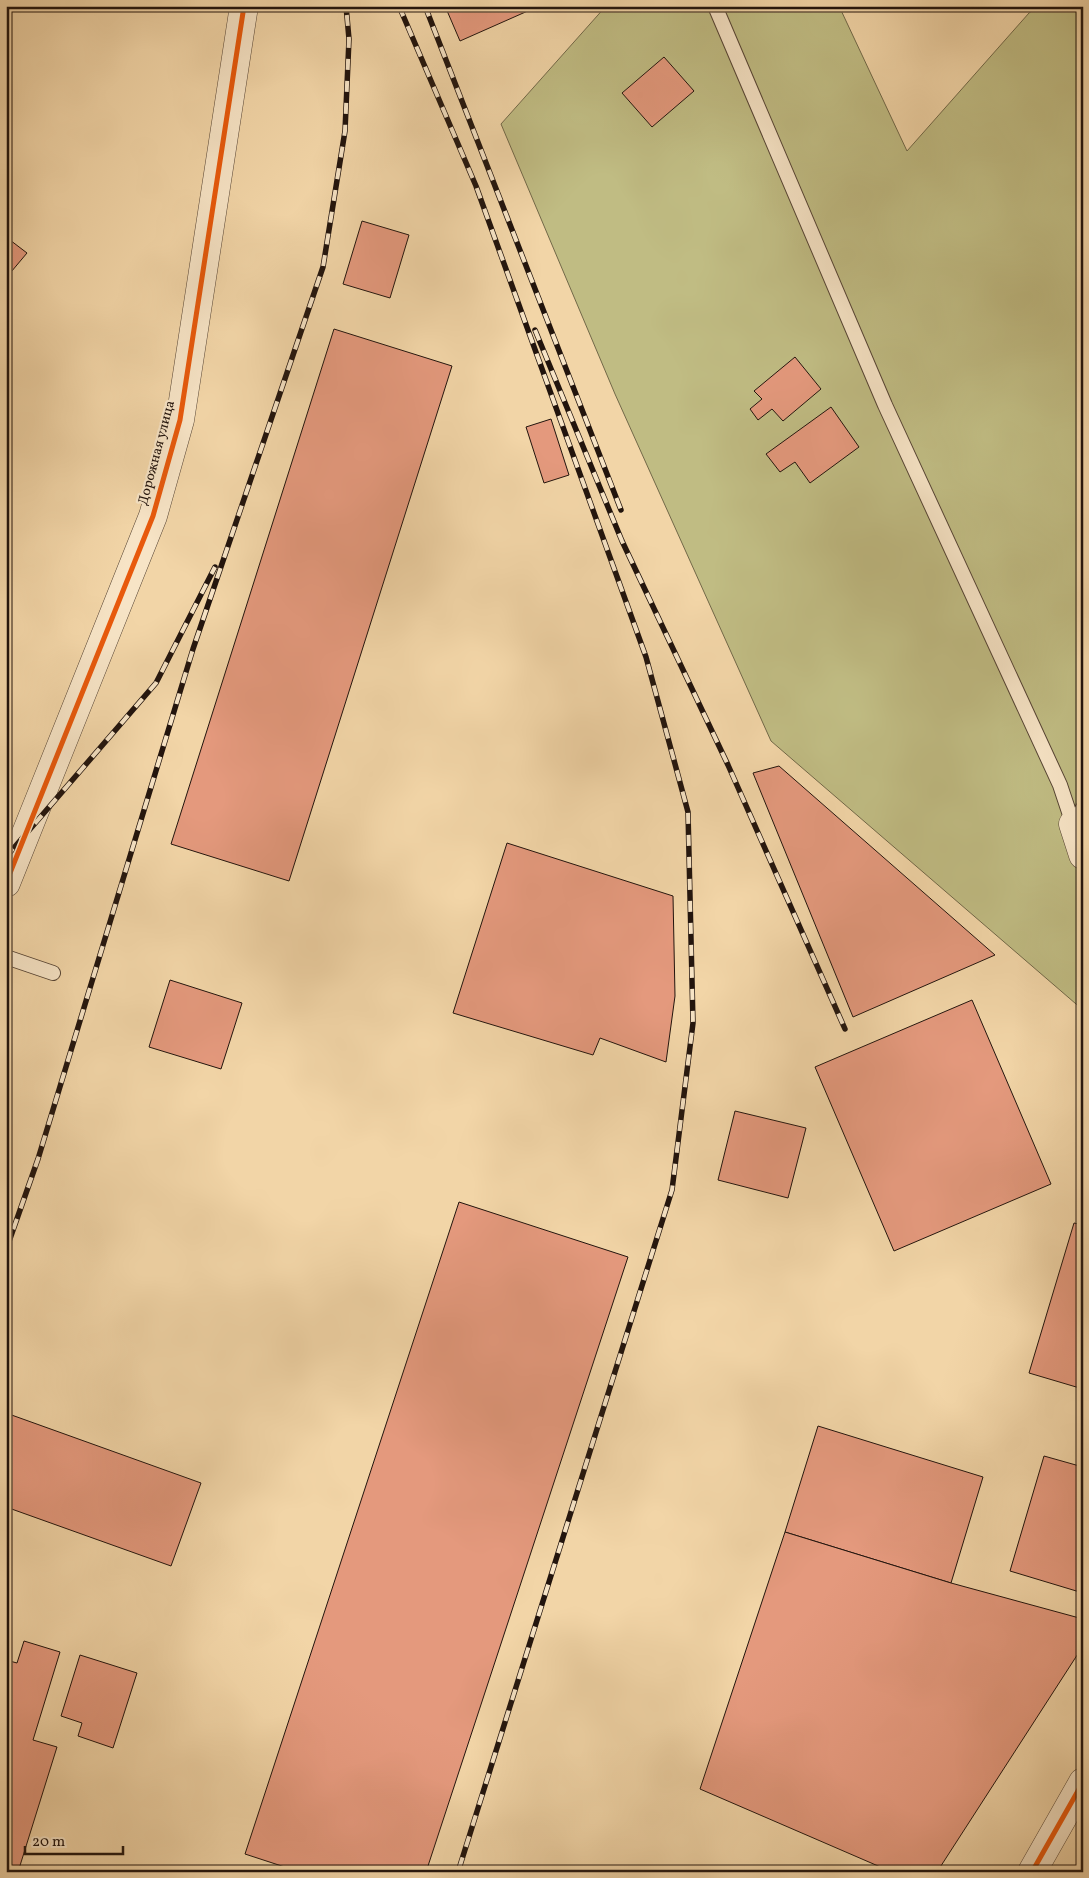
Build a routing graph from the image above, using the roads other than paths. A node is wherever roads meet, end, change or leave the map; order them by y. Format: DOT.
graph roads {
  1 [pos="244,6"];
  2 [pos="715,6"];
  3 [pos="1078,816"];
  4 [pos="1083,855"];
  5 [pos="6,883"];
  6 [pos="6,957"];
  7 [pos="53,973"];
  8 [pos="1083,1782"];
  9 [pos="1032,1872"];
  1 -- 5 [label="street, Дорожная улица"];
  2 -- 3 [label="lane"];
  3 -- 4 [label="street"];
  6 -- 7 [label="lane"];
  8 -- 9 [label="street"];
}
